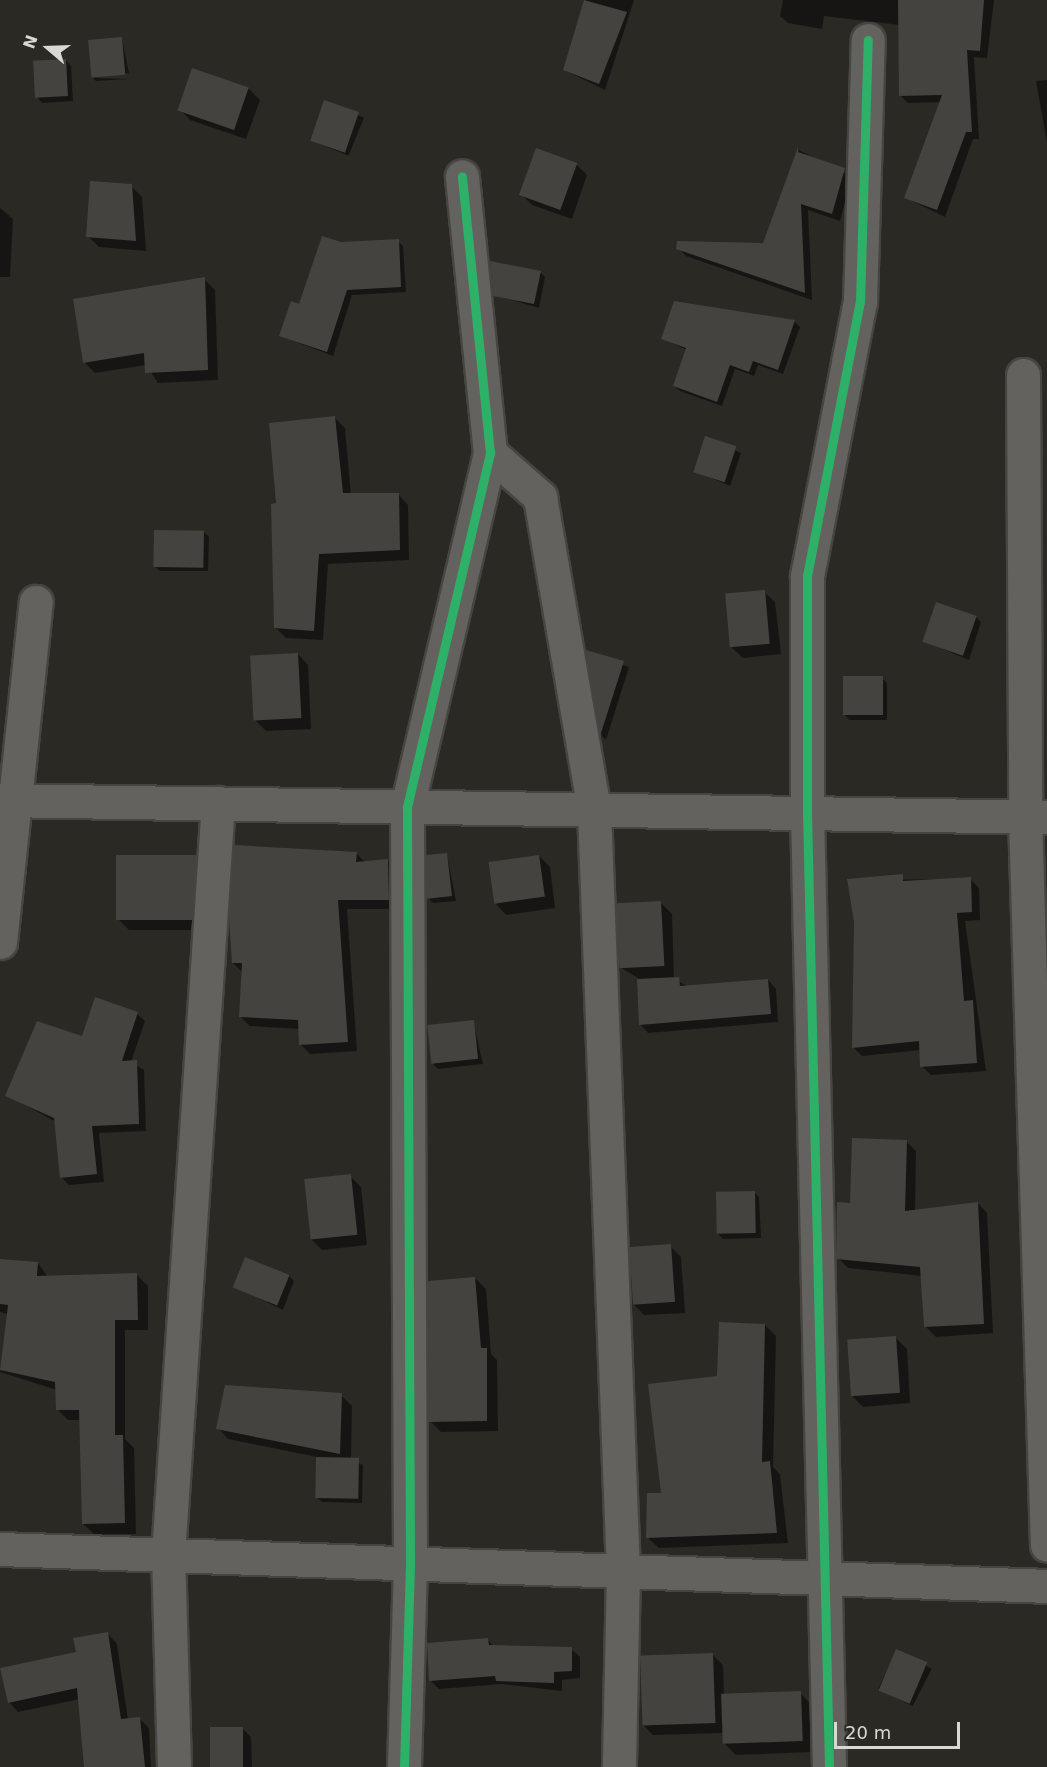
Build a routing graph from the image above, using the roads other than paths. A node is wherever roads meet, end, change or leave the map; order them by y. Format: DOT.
graph roads {
  1 [pos="868,40"];
  2 [pos="462,176"];
  3 [pos="1023,375"];
  4 [pos="490,453"];
  5 [pos="36,602"];
  6 [pos="8,800"];
  7 [pos="218,803"];
  8 [pos="407,807"];
  9 [pos="594,810"];
  10 [pos="807,813"];
  11 [pos="1036,817"];
  12 [pos="0,942"];
  13 [pos="1047,1545"];
  14 [pos="0,1549"];
  15 [pos="168,1555"];
  16 [pos="410,1564"];
  17 [pos="623,1571"];
  18 [pos="827,1578"];
  19 [pos="1047,1586"];
  20 [pos="174,1767"];
  21 [pos="404,1767"];
  22 [pos="619,1767"];
  23 [pos="829,1767"];
  1 -- 10 [label="street"];
  2 -- 4 [label="street"];
  3 -- 11 [label="street"];
  4 -- 8 [label="street"];
  4 -- 9 [label="street"];
  5 -- 6 [label="street"];
  6 -- 7 [label="street"];
  6 -- 12 [label="street"];
  7 -- 8 [label="street"];
  7 -- 15 [label="street"];
  8 -- 9 [label="street"];
  8 -- 16 [label="street"];
  9 -- 10 [label="street"];
  9 -- 17 [label="street"];
  10 -- 11 [label="street"];
  10 -- 18 [label="street"];
  11 -- 13 [label="street"];
  14 -- 15 [label="street"];
  15 -- 16 [label="street"];
  15 -- 20 [label="street"];
  16 -- 17 [label="street"];
  16 -- 21 [label="street"];
  17 -- 18 [label="street"];
  17 -- 22 [label="street"];
  18 -- 19 [label="street"];
  18 -- 23 [label="street"];
}
